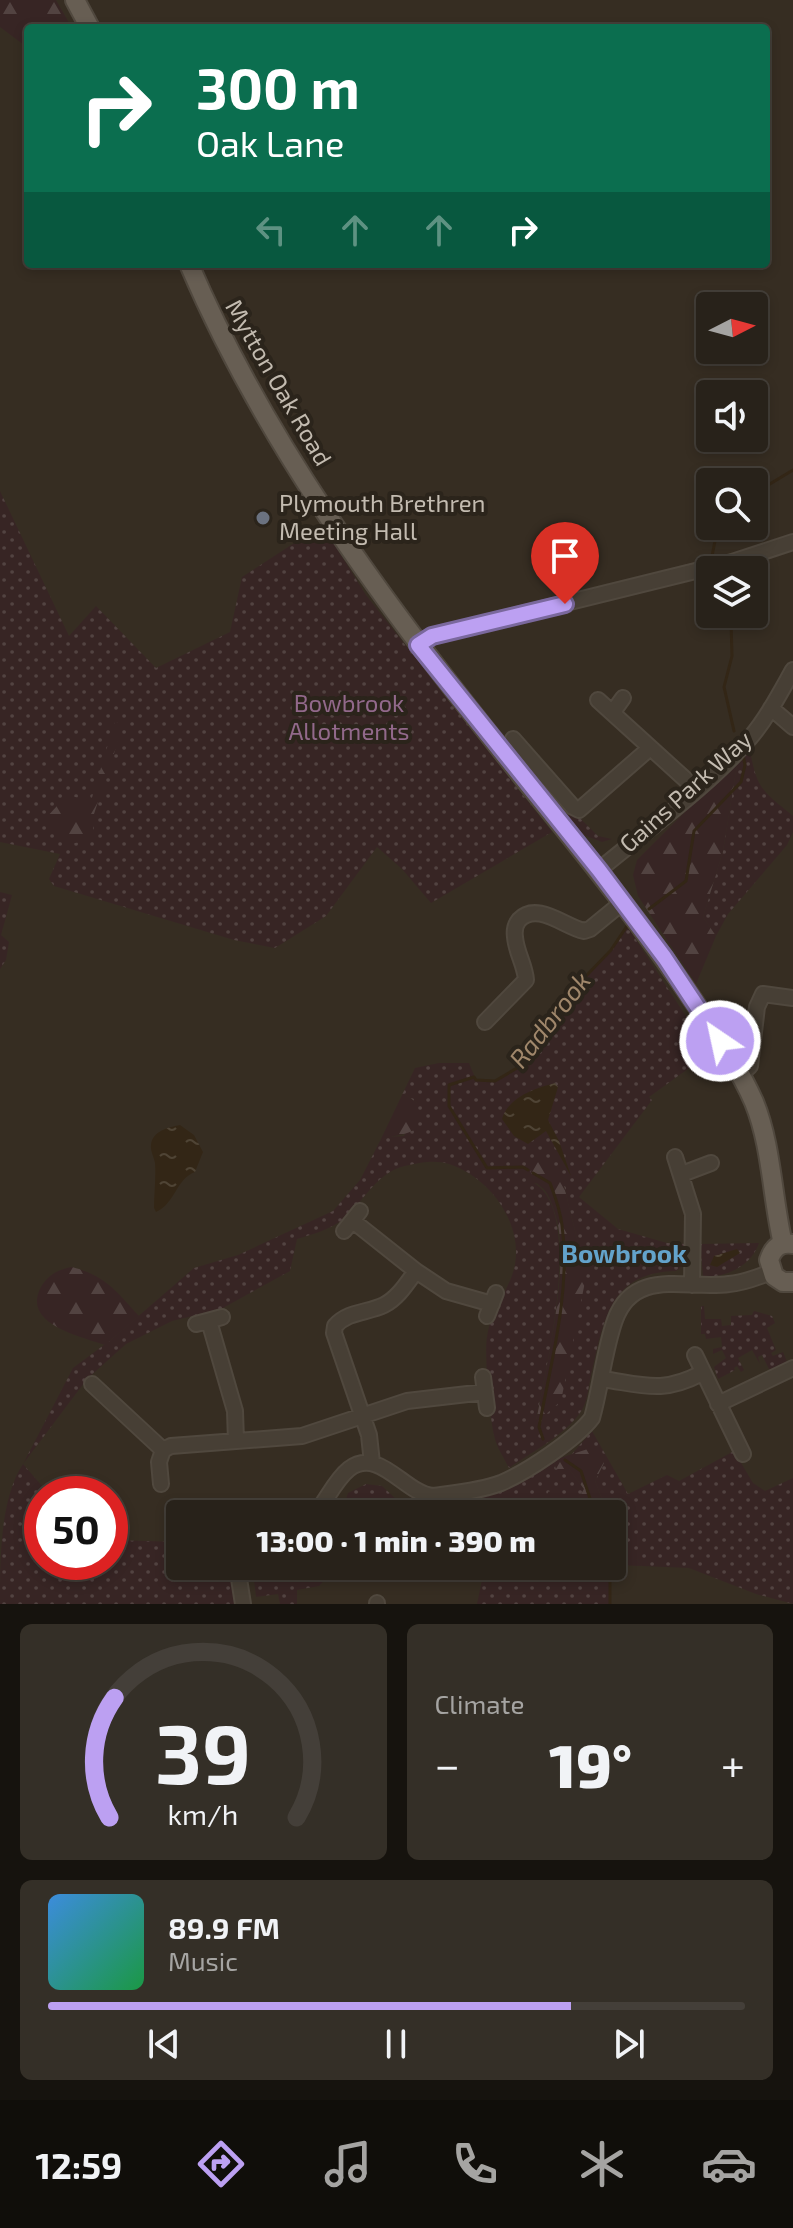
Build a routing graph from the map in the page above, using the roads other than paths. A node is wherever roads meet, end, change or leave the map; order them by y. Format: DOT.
graph roads {
  1 [pos="79,3"];
  2 [pos="88,24"];
  3 [pos="191,268"];
  4 [pos="793,542"];
  5 [pos="418,645"];
  6 [pos="793,670"];
  7 [pos="623,698"];
  8 [pos="598,700"];
  9 [pos="771,708"];
  10 [pos="613,712"];
  11 [pos="793,727"];
  12 [pos="513,739"];
  13 [pos="650,748"];
  14 [pos="696,789"];
  15 [pos="599,870"];
  16 [pos="623,902"];
  17 [pos="793,998"];
  18 [pos="485,1022"];
  19 [pos="741,1074"];
  20 [pos="675,1157"];
  21 [pos="711,1163"];
  22 [pos="682,1174"];
  23 [pos="353,1221"];
  24 [pos="788,1244"];
  25 [pos="416,1271"];
  26 [pos="771,1272"];
  27 [pos="793,1282"];
  28 [pos="692,1285"];
  29 [pos="492,1304"];
  30 [pos="209,1320"];
  31 [pos="695,1355"];
  32 [pos="793,1368"];
  33 [pos="702,1373"];
  34 [pos="602,1379"];
  35 [pos="92,1384"];
  36 [pos="718,1404"];
  37 [pos="487,1408"];
  38 [pos="361,1415"];
  39 [pos="236,1441"];
  40 [pos="163,1450"];
  41 [pos="743,1454"];
  42 [pos="372,1463"];
  43 [pos="161,1484"];
  44 [pos="325,1500"];
  45 [pos="239,1580"];
  46 [pos="243,1604"];
  1 -- 2 [label="main road"];
  3 -- 5 [label="main road, Mytton Oak Road"];
  4 -- 5 [label="street"];
  5 -- 15 [label="main road, Mytton Oak Road"];
  6 -- 9 [label="street, Gains Park Way"];
  7 -- 10 [label="street"];
  8 -- 10 [label="street"];
  9 -- 11 [label="street"];
  9 -- 14 [label="street, Gains Park Way"];
  10 -- 13 [label="street"];
  12 -- 13 [label="street"];
  13 -- 14 [label="street"];
  14 -- 15 [label="street, Gains Park Way"];
  15 -- 16 [label="main road, Mytton Oak Road"];
  16 -- 18 [label="street"];
  16 -- 19 [label="main road, Mytton Oak Road"];
  17 -- 19 [label="street"];
  19 -- 24 [label="main road, Mytton Oak Road"];
  20 -- 22 [label="street"];
  21 -- 22 [label="street"];
  22 -- 28 [label="street"];
  23 -- 25 [label="street"];
  24 -- 26 [label="main road, Mytton Oak Road"];
  25 -- 29 [label="street"];
  25 -- 38 [label="street"];
  26 -- 27 [label="main road"];
  26 -- 28 [label="street"];
  28 -- 34 [label="street"];
  30 -- 39 [label="street"];
  31 -- 33 [label="street"];
  32 -- 36 [label="street"];
  33 -- 34 [label="street"];
  33 -- 36 [label="street"];
  34 -- 42 [label="street"];
  35 -- 40 [label="street"];
  36 -- 41 [label="street"];
  37 -- 38 [label="street"];
  38 -- 39 [label="street"];
  38 -- 42 [label="street"];
  39 -- 40 [label="street"];
  40 -- 43 [label="street"];
  42 -- 44 [label="street"];
  45 -- 46 [label="street"];
}
